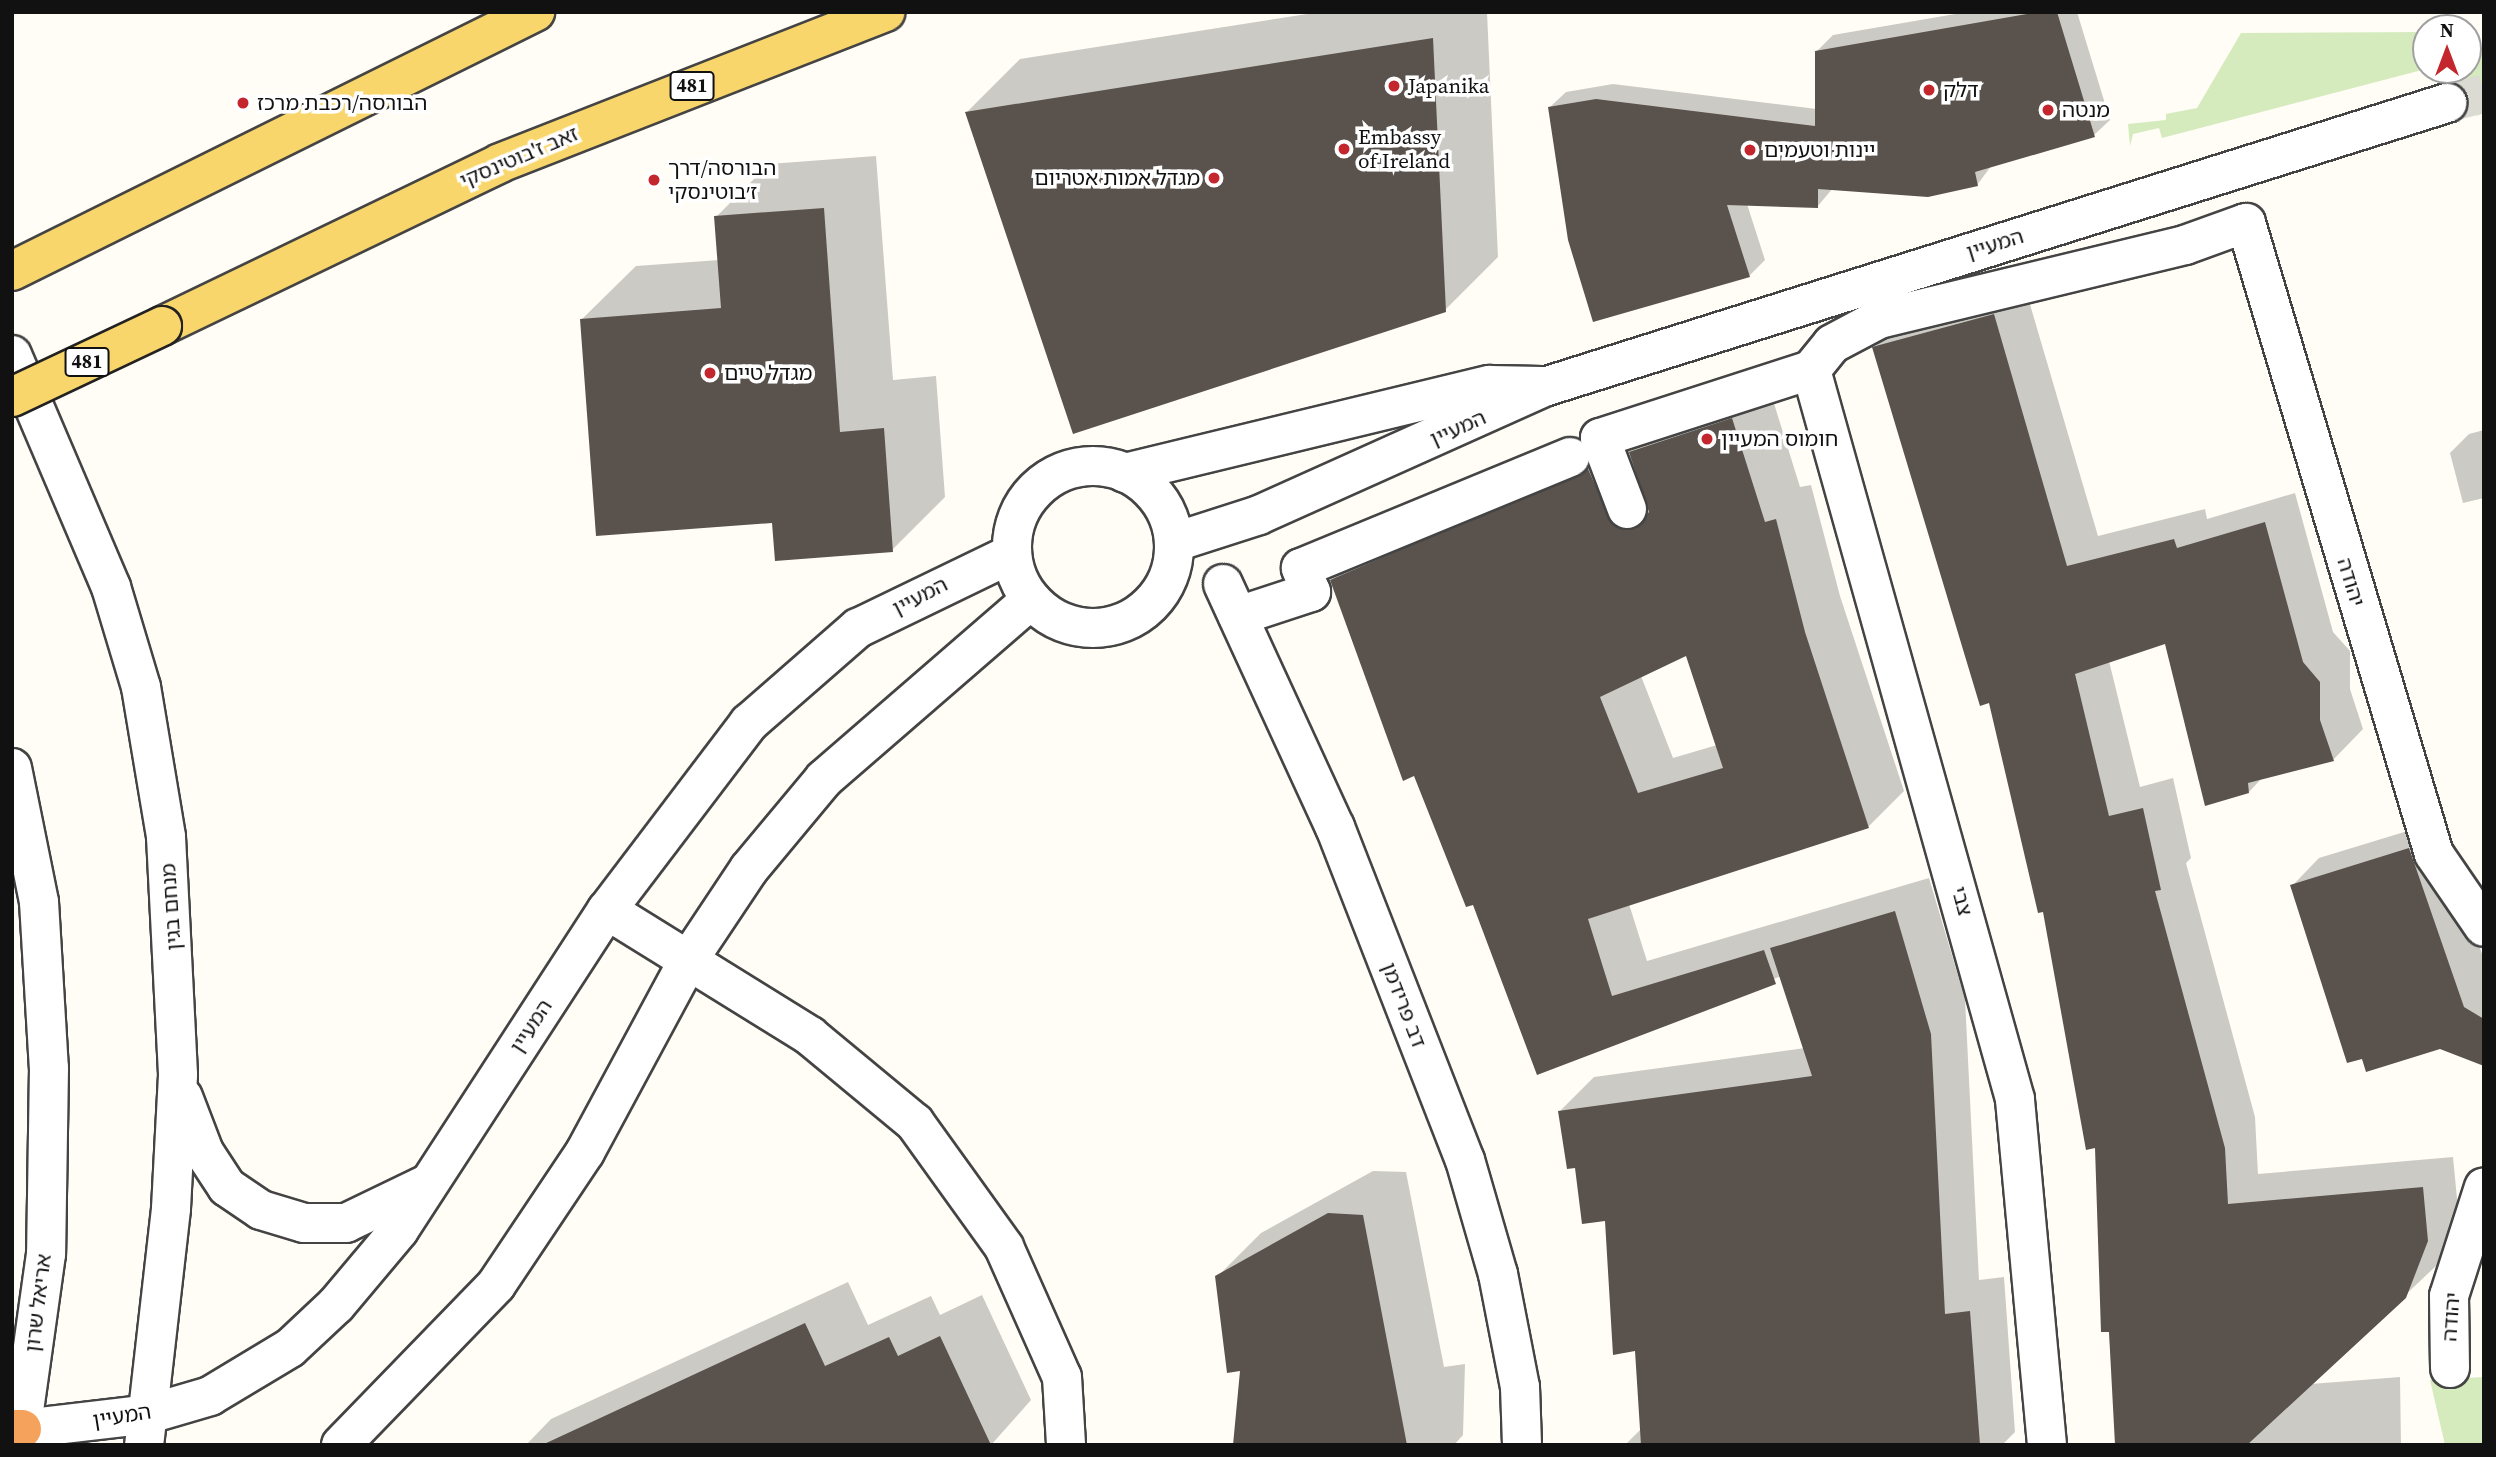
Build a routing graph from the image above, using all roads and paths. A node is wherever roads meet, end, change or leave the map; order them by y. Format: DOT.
graph roads {
  1 [pos="535,12"];
  2 [pos="886,12"];
  3 [pos="2447,103"];
  4 [pos="2246,223"];
  5 [pos="12,271"];
  6 [pos="12,355"];
  7 [pos="1811,370"];
  8 [pos="1544,387"];
  9 [pos="12,397"];
  10 [pos="1570,457"];
  11 [pos="1125,473"];
  12 [pos="1627,509"];
  13 [pos="1175,542"];
  14 [pos="1012,554"];
  15 [pos="1031,600"];
  16 [pos="12,768"];
  17 [pos="607,910"];
  18 [pos="2484,927"];
  19 [pos="689,959"];
  20 [pos="178,1075"];
  21 [pos="430,1181"];
  22 [pos="2484,1187"];
  23 [pos="2450,1368"];
  24 [pos="146,1429"];
  25 [pos="18,1434"];
  26 [pos="341,1445"];
  27 [pos="1066,1445"];
  28 [pos="1522,1445"];
  29 [pos="2047,1445"];
  1 -- 5 [label="main road"];
  2 -- 9 [label="main road, זאב ז'בוטינסקי / 481, bridge"];
  3 -- 8 [label="street, המעיין"];
  4 -- 7 [label="street, המעיין"];
  4 -- 18 [label="street, יהודה"];
  6 -- 20 [label="street, מנחם בגין"];
  7 -- 12 [label="street"];
  7 -- 29 [label="street, צבי"];
  8 -- 11 [label="street, המעיין"];
  8 -- 13 [label="street, המעיין"];
  10 -- 28 [label="street, דב פרידמן"];
  11 -- 13 [label="street"];
  11 -- 14 [label="street"];
  13 -- 15 [label="street"];
  14 -- 15 [label="street"];
  14 -- 17 [label="street, המעיין"];
  15 -- 19 [label="street"];
  16 -- 25 [label="street, אריאל שרון"];
  17 -- 19 [label="street"];
  17 -- 21 [label="street, המעיין"];
  19 -- 26 [label="street"];
  19 -- 27 [label="street"];
  20 -- 21 [label="street"];
  20 -- 24 [label="street, מנחם בגין"];
  21 -- 24 [label="street, המעיין"];
  22 -- 23 [label="street, יהודה"];
  24 -- 25 [label="street, המעיין"];
}
